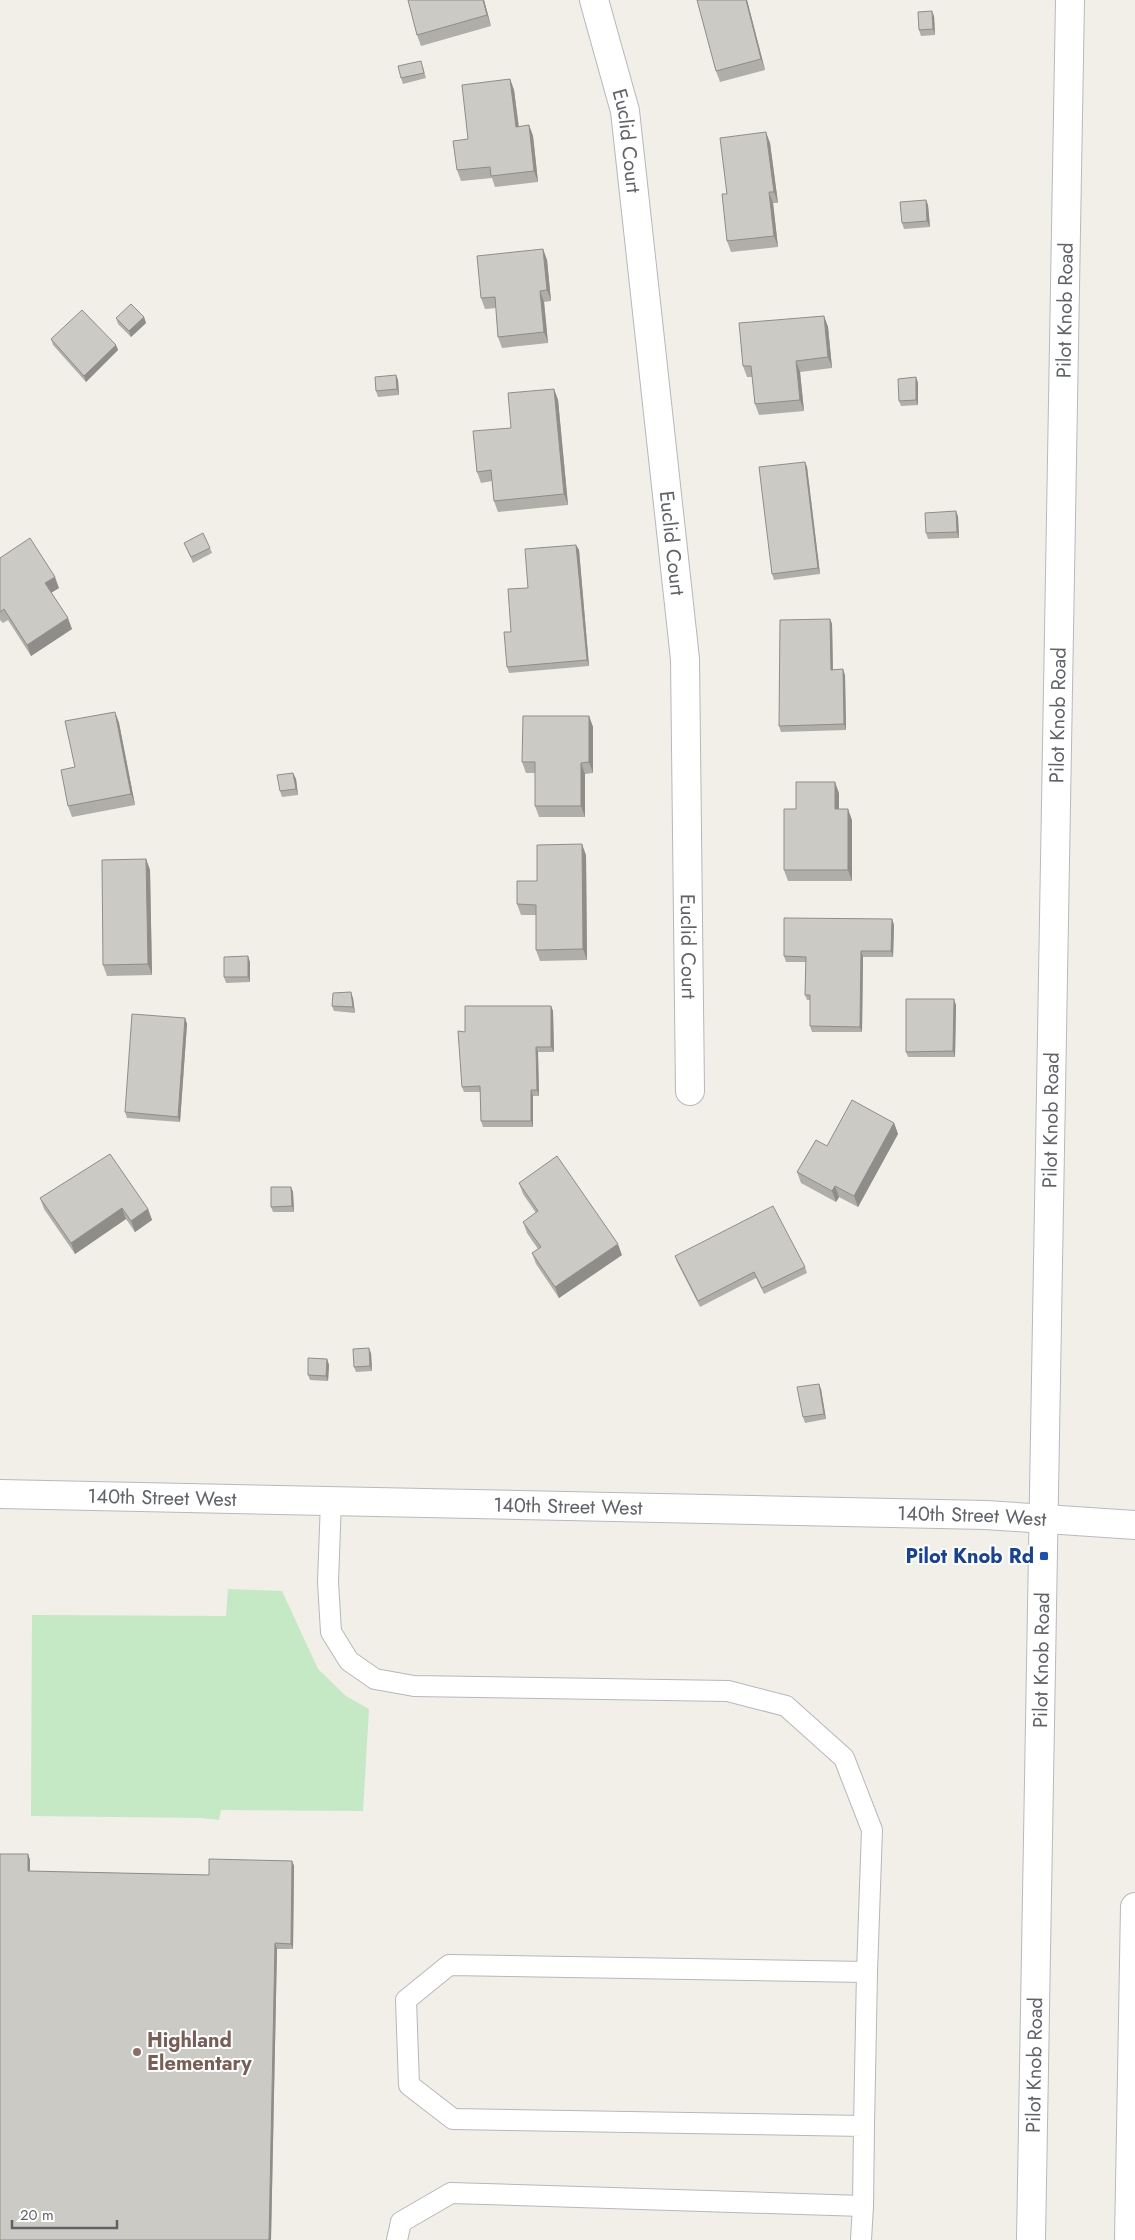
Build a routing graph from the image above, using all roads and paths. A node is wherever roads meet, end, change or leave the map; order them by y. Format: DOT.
graph roads {
  1 [pos="594,0"];
  2 [pos="1070,0"];
  3 [pos="690,1091"];
  4 [pos="0,1494"];
  5 [pos="331,1501"];
  6 [pos="1043,1519"];
  7 [pos="1135,1525"];
  8 [pos="1135,1907"];
  9 [pos="867,1972"];
  10 [pos="864,2126"];
  11 [pos="863,2206"];
  12 [pos="398,2240"];
  13 [pos="861,2240"];
  14 [pos="1031,2240"];
  15 [pos="1129,2240"];
  1 -- 3 [label="main road, Euclid Court"];
  2 -- 6 [label="main road, Pilot Knob Road"];
  4 -- 5 [label="main road, 140th Street West"];
  5 -- 6 [label="main road, 140th Street West"];
  5 -- 9 [label="lane"];
  6 -- 7 [label="main road, 140th Street West"];
  6 -- 14 [label="main road, Pilot Knob Road"];
  8 -- 15 [label="main road"];
  9 -- 10 [label="lane"];
  9 -- 10 [label="lane"];
  10 -- 11 [label="lane"];
  11 -- 12 [label="lane"];
  11 -- 13 [label="lane"];
}
